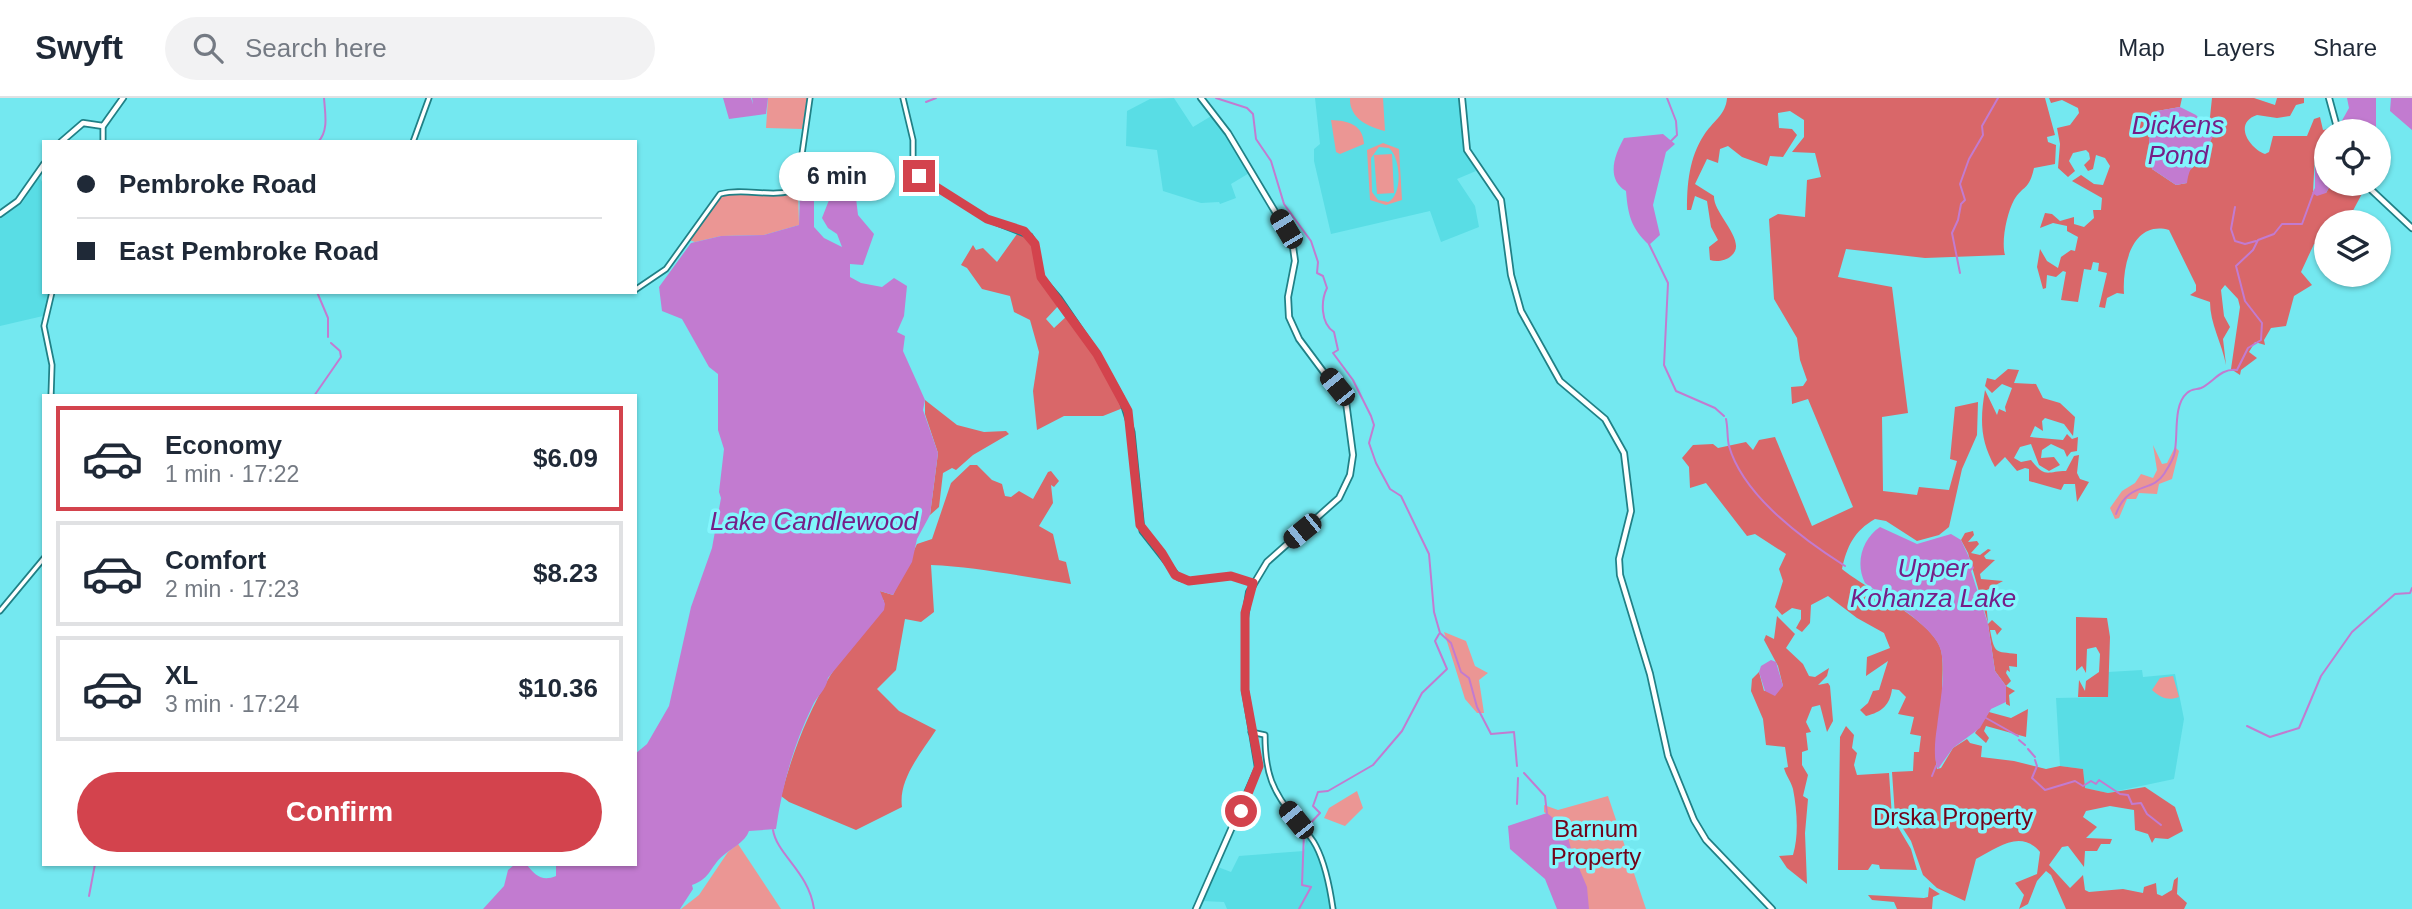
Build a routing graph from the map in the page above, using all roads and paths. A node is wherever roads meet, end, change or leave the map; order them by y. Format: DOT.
graph roads {
  1 [pos="123,98"];
  2 [pos="429,98"];
  3 [pos="810,98"];
  4 [pos="903,98"];
  5 [pos="1201,98"];
  6 [pos="1462,98"];
  7 [pos="2329,98"];
  8 [pos="2335,119"];
  9 [pos="91,123"];
  10 [pos="103,126"];
  11 [pos="102,133"];
  12 [pos="63,140"];
  13 [pos="103,140"];
  14 [pos="414,140"];
  15 [pos="42,167"];
  16 [pos="2378,196"];
  17 [pos="0,214"];
  18 [pos="2412,229"];
  19 [pos="637,289"];
  20 [pos="51,294"];
  21 [pos="51,394"];
  22 [pos="42,560"];
  23 [pos="1253,583"];
  24 [pos="0,611"];
  25 [pos="1251,732"];
  26 [pos="1196,909"];
  27 [pos="1333,909"];
  28 [pos="1772,909"];
  1 -- 10 [label="main road"];
  2 -- 14 [label="street"];
  3 -- 19 [label="street"];
  4 -- 23 [label="street"];
  5 -- 23 [label="main road"];
  6 -- 28 [label="main road"];
  7 -- 8 [label="main road"];
  9 -- 10 [label="main road"];
  9 -- 11 [label="street"];
  9 -- 12 [label="main road"];
  10 -- 11 [label="street"];
  11 -- 13 [label="street"];
  15 -- 17 [label="main road"];
  16 -- 18 [label="main road"];
  20 -- 21 [label="street"];
  22 -- 24 [label="street"];
  23 -- 25 [label="main road"];
  25 -- 26 [label="main road"];
  25 -- 27 [label="street"];
}
